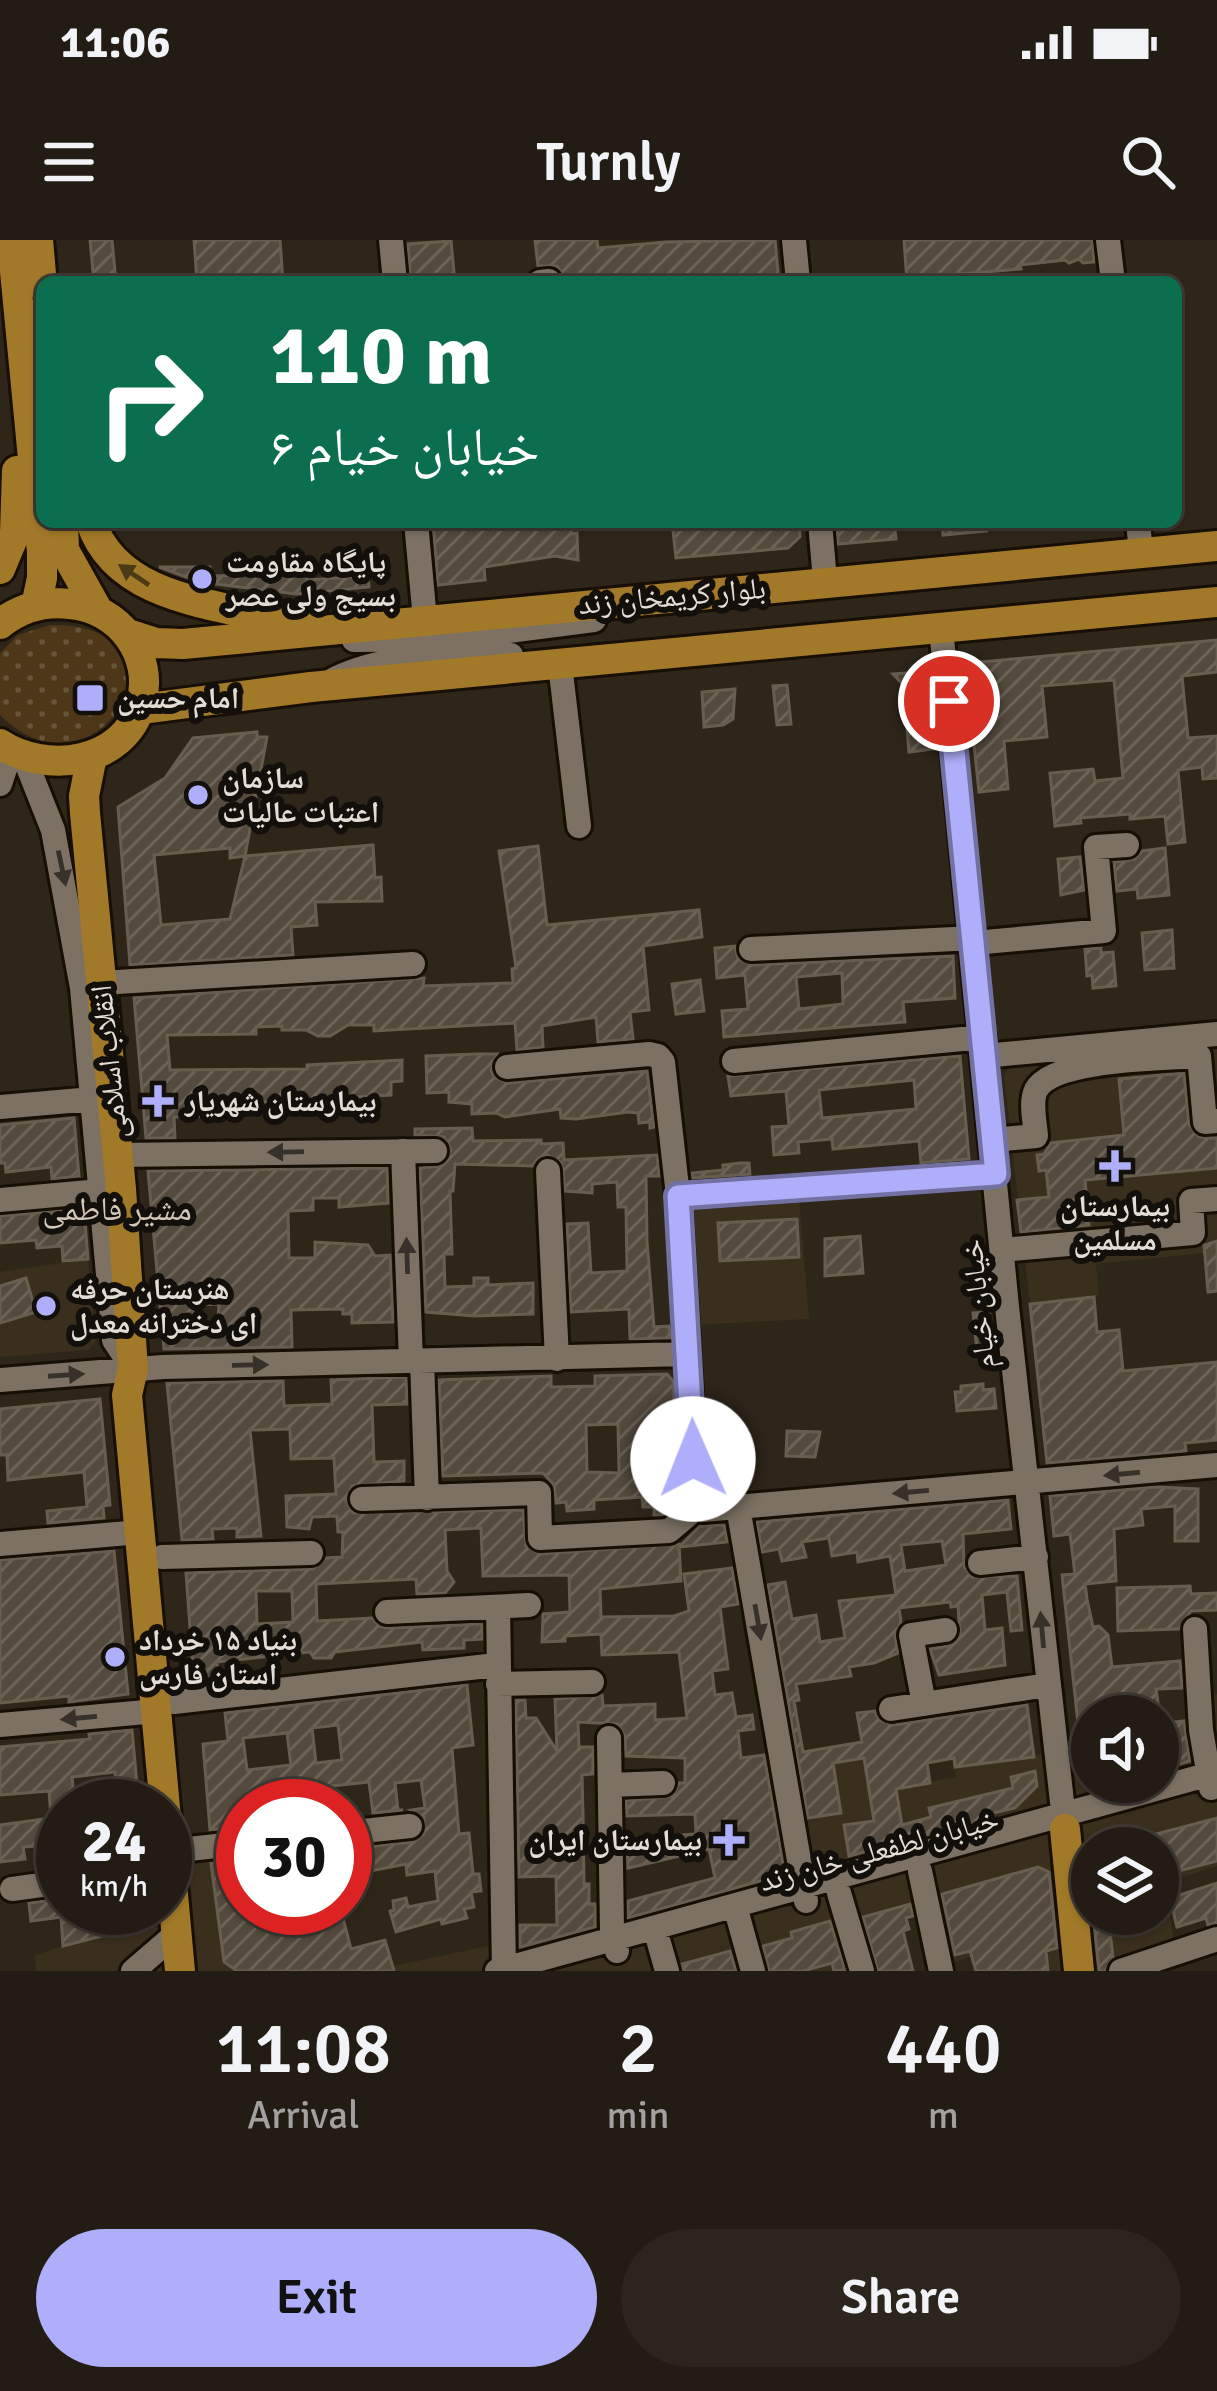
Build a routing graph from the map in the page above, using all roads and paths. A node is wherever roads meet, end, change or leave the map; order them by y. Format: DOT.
graph roads {
  1 [pos="12,240"];
  2 [pos="38,240"];
  3 [pos="391,240"];
  4 [pos="794,240"];
  5 [pos="1108,240"];
  6 [pos="41,276"];
  7 [pos="394,276"];
  8 [pos="797,276"];
  9 [pos="1112,276"];
  10 [pos="22,328"];
  11 [pos="8,383"];
  12 [pos="36,485"];
  13 [pos="40,528"];
  14 [pos="63,528"];
  15 [pos="94,528"];
  16 [pos="417,528"];
  17 [pos="821,528"];
  18 [pos="1139,528"];
  19 [pos="1217,546"];
  20 [pos="1141,554"];
  21 [pos="1217,560"];
  22 [pos="0,569"];
  23 [pos="825,581"];
  24 [pos="1217,588"];
  25 [pos="1217,602"];
  26 [pos="36,606"];
  27 [pos="97,609"];
  28 [pos="425,620"];
  29 [pos="0,624"];
  30 [pos="941,628"];
  31 [pos="325,632"];
  32 [pos="128,634"];
  33 [pos="560,664"];
  34 [pos="322,686"];
  35 [pos="140,709"];
  36 [pos="12,751"];
  37 [pos="92,756"];
  38 [pos="0,784"];
  39 [pos="579,826"];
  40 [pos="1127,844"];
  41 [pos="974,941"];
  42 [pos="751,950"];
  43 [pos="413,964"];
  44 [pos="101,983"];
  45 [pos="1217,1034"];
  46 [pos="984,1047"];
  47 [pos="734,1061"];
  48 [pos="507,1067"];
  49 [pos="102,1098"];
  50 [pos="0,1107"];
  51 [pos="1217,1121"];
  52 [pos="993,1140"];
  53 [pos="403,1151"];
  54 [pos="435,1151"];
  55 [pos="118,1155"];
  56 [pos="548,1171"];
  57 [pos="996,1174"];
  58 [pos="110,1190"];
  59 [pos="678,1196"];
  60 [pos="1217,1199"];
  61 [pos="0,1200"];
  62 [pos="1002,1250"];
  63 [pos="686,1354"];
  64 [pos="557,1359"];
  65 [pos="417,1361"];
  66 [pos="133,1369"];
  67 [pos="0,1380"];
  68 [pos="1217,1465"];
  69 [pos="1028,1483"];
  70 [pos="427,1498"];
  71 [pos="362,1499"];
  72 [pos="697,1507"];
  73 [pos="738,1507"];
  74 [pos="140,1532"];
  75 [pos="0,1544"];
  76 [pos="311,1553"];
  77 [pos="162,1557"];
  78 [pos="1036,1557"];
  79 [pos="980,1563"];
  80 [pos="529,1606"];
  81 [pos="498,1607"];
  82 [pos="388,1612"];
  83 [pos="1195,1629"];
  84 [pos="945,1630"];
  85 [pos="497,1674"];
  86 [pos="592,1682"];
  87 [pos="1047,1685"];
  88 [pos="924,1704"];
  89 [pos="166,1706"];
  90 [pos="891,1709"];
  91 [pos="0,1725"];
  92 [pos="609,1738"];
  93 [pos="170,1779"];
  94 [pos="1213,1780"];
  95 [pos="663,1783"];
  96 [pos="610,1785"];
  97 [pos="1065,1822"];
  98 [pos="410,1826"];
  99 [pos="372,1830"];
  100 [pos="920,1871"];
  101 [pos="36,1886"];
  102 [pos="12,1889"];
  103 [pos="839,1893"];
  104 [pos="805,1895"];
  105 [pos="737,1913"];
  106 [pos="176,1935"];
  107 [pos="177,1935"];
  108 [pos="181,1935"];
  109 [pos="1217,1939"];
  110 [pos="659,1943"];
  111 [pos="616,1947"];
  112 [pos="184,1970"];
  113 [pos="501,1970"];
  114 [pos="133,1971"];
  115 [pos="557,1971"];
  116 [pos="667,1971"];
  117 [pos="753,1971"];
  118 [pos="862,1971"];
  119 [pos="941,1971"];
  120 [pos="1079,1971"];
  121 [pos="1121,1971"];
  1 -- 10 [label="main road"];
  2 -- 6 [label="main road"];
  3 -- 7 [label="street"];
  4 -- 8 [label="street"];
  5 -- 9 [label="street"];
  10 -- 11 [label="main road"];
  10 -- 12 [label="main road"];
  11 -- 22 [label="main road"];
  13 -- 26 [label="main road"];
  14 -- 27 [label="main road"];
  31 -- 15 [label="main road, one-way"];
  16 -- 28 [label="street"];
  17 -- 23 [label="street"];
  18 -- 20 [label="street"];
  19 -- 20 [label="main road, بلوار کریمخان زند"];
  20 -- 23 [label="main road, بلوار کریمخان زند"];
  21 -- 31 [label="street"];
  23 -- 28 [label="main road, بلوار کریمخان زند"];
  24 -- 34 [label="street"];
  25 -- 30 [label="main road, بلوار کریمخان زند"];
  26 -- 27 [label="main road"];
  26 -- 29 [label="main road"];
  27 -- 32 [label="main road"];
  28 -- 31 [label="main road, بلوار کریمخان زند"];
  30 -- 33 [label="main road, بلوار کریمخان زند"];
  30 -- 41 [label="street, خیابان خیام"];
  31 -- 32 [label="main road, بلوار کریمخان زند"];
  31 -- 34 [label="main road"];
  32 -- 35 [label="main road"];
  33 -- 34 [label="main road, بلوار کریمخان زند"];
  33 -- 39 [label="street"];
  34 -- 35 [label="main road, بلوار کریمخان زند"];
  35 -- 37 [label="main road"];
  36 -- 37 [label="main road"];
  36 -- 38 [label="street"];
  36 -- 49 [label="street, one-way"];
  37 -- 44 [label="main road, انقلاب اسلامی"];
  40 -- 41 [label="street"];
  41 -- 42 [label="street"];
  41 -- 46 [label="street, خیابان خیام"];
  43 -- 44 [label="street"];
  44 -- 49 [label="main road, انقلاب اسلامی"];
  45 -- 46 [label="street"];
  46 -- 47 [label="street"];
  46 -- 52 [label="street, خیابان خیام"];
  48 -- 59 [label="street"];
  49 -- 50 [label="street"];
  49 -- 55 [label="main road, انقلاب اسلامی"];
  49 -- 58 [label="street"];
  51 -- 52 [label="street"];
  52 -- 57 [label="street, خیابان خیام"];
  53 -- 54 [label="street"];
  53 -- 55 [label="street, one-way"];
  65 -- 53 [label="street, one-way"];
  55 -- 58 [label="main road, انقلاب اسلامی"];
  56 -- 64 [label="street"];
  57 -- 59 [label="street"];
  57 -- 62 [label="street, خیابان خیام"];
  58 -- 61 [label="street"];
  58 -- 66 [label="main road, انقلاب اسلامی"];
  59 -- 63 [label="street"];
  60 -- 62 [label="street"];
  62 -- 69 [label="street, خیابان خیام"];
  63 -- 64 [label="street"];
  63 -- 72 [label="street"];
  64 -- 65 [label="street"];
  66 -- 65 [label="street, one-way"];
  65 -- 70 [label="street"];
  67 -- 66 [label="street, one-way"];
  66 -- 74 [label="main road, انقلاب اسلامی"];
  66 -- 77 [label="main road, انقلاب اسلامی"];
  68 -- 69 [label="street, one-way"];
  69 -- 73 [label="street, one-way"];
  69 -- 78 [label="street, خیابان خیام"];
  70 -- 71 [label="street"];
  70 -- 72 [label="street"];
  72 -- 73 [label="street"];
  73 -- 104 [label="street, one-way"];
  74 -- 75 [label="street"];
  74 -- 89 [label="main road, انقلاب اسلامی"];
  76 -- 77 [label="street"];
  77 -- 89 [label="main road, انقلاب اسلامی"];
  78 -- 79 [label="street"];
  87 -- 78 [label="street, خیابان خیام, one-way"];
  80 -- 81 [label="street"];
  81 -- 82 [label="street"];
  81 -- 85 [label="street"];
  83 -- 94 [label="street"];
  84 -- 88 [label="street"];
  85 -- 86 [label="street"];
  85 -- 89 [label="street"];
  85 -- 113 [label="street"];
  87 -- 88 [label="street"];
  87 -- 97 [label="street, خیابان خیام"];
  88 -- 90 [label="street"];
  89 -- 91 [label="street, one-way"];
  89 -- 93 [label="main road, انقلاب اسلامی"];
  92 -- 96 [label="street"];
  94 -- 97 [label="street, خیابان لطفعلی خان زند"];
  95 -- 96 [label="street"];
  96 -- 111 [label="street"];
  97 -- 100 [label="street, خیابان لطفعلی خان زند"];
  97 -- 104 [label="street"];
  97 -- 120 [label="main road"];
  98 -- 99 [label="street"];
  100 -- 103 [label="street, خیابان لطفعلی خان زند"];
  100 -- 119 [label="street"];
  101 -- 102 [label="street"];
  103 -- 104 [label="street, خیابان لطفعلی خان زند"];
  103 -- 118 [label="street"];
  104 -- 105 [label="street"];
  105 -- 110 [label="street, خیابان لطفعلی خان زند"];
  105 -- 111 [label="street"];
  105 -- 117 [label="street"];
  106 -- 114 [label="street"];
  107 -- 112 [label="main road, انقلاب اسلامی"];
  108 -- 112 [label="main road, انقلاب اسلامی"];
  109 -- 121 [label="street"];
  110 -- 111 [label="street, خیابان لطفعلی خان زند"];
  110 -- 116 [label="street"];
  111 -- 113 [label="street"];
  111 -- 115 [label="street, خیابان لطفعلی خان زند"];
}
